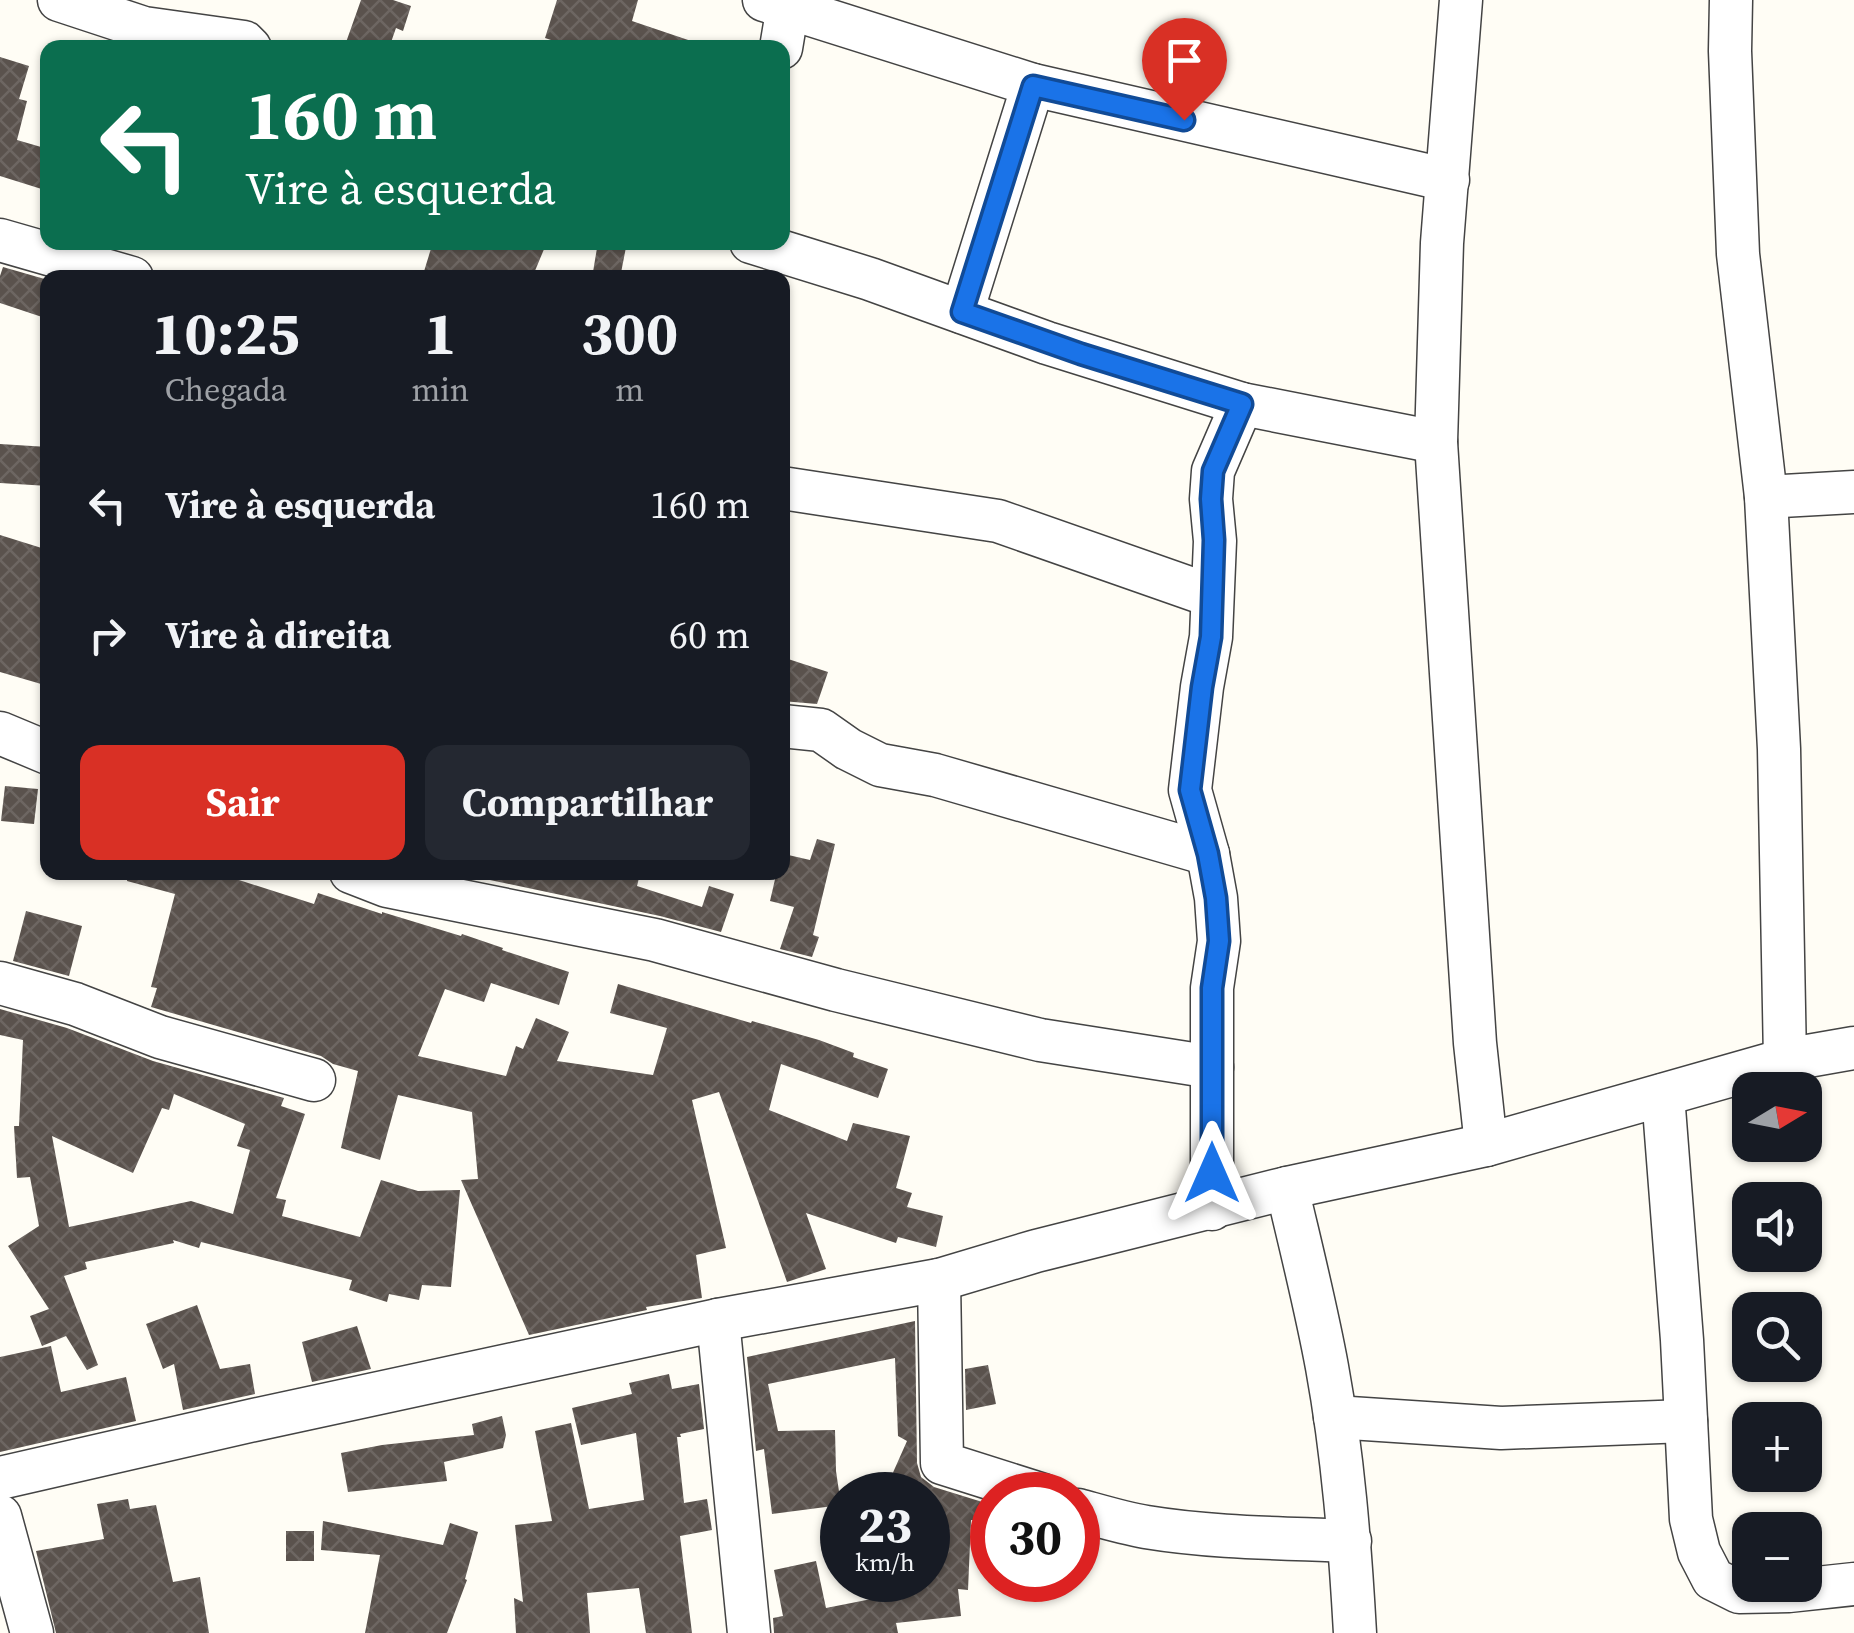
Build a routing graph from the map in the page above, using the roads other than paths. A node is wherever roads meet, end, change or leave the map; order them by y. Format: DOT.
graph roads {
  1 [pos="59,0"];
  2 [pos="1461,0"];
  3 [pos="1730,0"];
  4 [pos="780,14"];
  5 [pos="230,40"];
  6 [pos="1033,86"];
  7 [pos="1448,180"];
  8 [pos="0,240"];
  9 [pos="778,250"];
  10 [pos="104,270"];
  11 [pos="962,312"];
  12 [pos="1242,404"];
  13 [pos="1436,442"];
  14 [pos="790,489"];
  15 [pos="1854,492"];
  16 [pos="1766,497"];
  17 [pos="1212,596"];
  18 [pos="790,727"];
  19 [pos="0,734"];
  20 [pos="40,750"];
  21 [pos="1208,854"];
  22 [pos="372,880"];
  23 [pos="0,983"];
  24 [pos="1854,1048"];
  25 [pos="1785,1060"];
  26 [pos="1212,1068"];
  27 [pos="314,1080"];
  28 [pos="1663,1095"];
  29 [pos="1486,1145"];
  30 [pos="1288,1188"];
  31 [pos="1212,1208"];
  32 [pos="939,1280"];
  33 [pos="718,1320"];
  34 [pos="1335,1416"];
  35 [pos="1686,1421"];
  36 [pos="970,1472"];
  37 [pos="0,1478"];
  38 [pos="0,1516"];
  39 [pos="1100,1516"];
  40 [pos="1350,1541"];
  41 [pos="1854,1584"];
  42 [pos="32,1633"];
  43 [pos="749,1633"];
  44 [pos="1355,1633"];
  1 -- 5 [label="street"];
  2 -- 7 [label="street"];
  3 -- 16 [label="street"];
  4 -- 6 [label="street"];
  6 -- 7 [label="street"];
  6 -- 11 [label="street"];
  7 -- 13 [label="street"];
  8 -- 10 [label="street"];
  9 -- 11 [label="street"];
  11 -- 12 [label="street"];
  12 -- 13 [label="street"];
  12 -- 17 [label="street"];
  13 -- 29 [label="street"];
  14 -- 17 [label="street"];
  15 -- 16 [label="street"];
  16 -- 25 [label="street"];
  17 -- 21 [label="street"];
  18 -- 21 [label="street"];
  19 -- 20 [label="street"];
  21 -- 26 [label="street"];
  22 -- 26 [label="street"];
  23 -- 27 [label="street"];
  24 -- 25 [label="street"];
  25 -- 28 [label="street"];
  26 -- 31 [label="street"];
  28 -- 29 [label="street"];
  28 -- 35 [label="street"];
  29 -- 30 [label="street"];
  30 -- 31 [label="street"];
  30 -- 34 [label="street"];
  31 -- 32 [label="street"];
  32 -- 33 [label="street"];
  32 -- 36 [label="street"];
  33 -- 37 [label="street"];
  33 -- 43 [label="street"];
  34 -- 35 [label="street"];
  34 -- 40 [label="street"];
  35 -- 41 [label="street"];
  38 -- 42 [label="street"];
  39 -- 40 [label="street"];
  40 -- 44 [label="street"];
}
